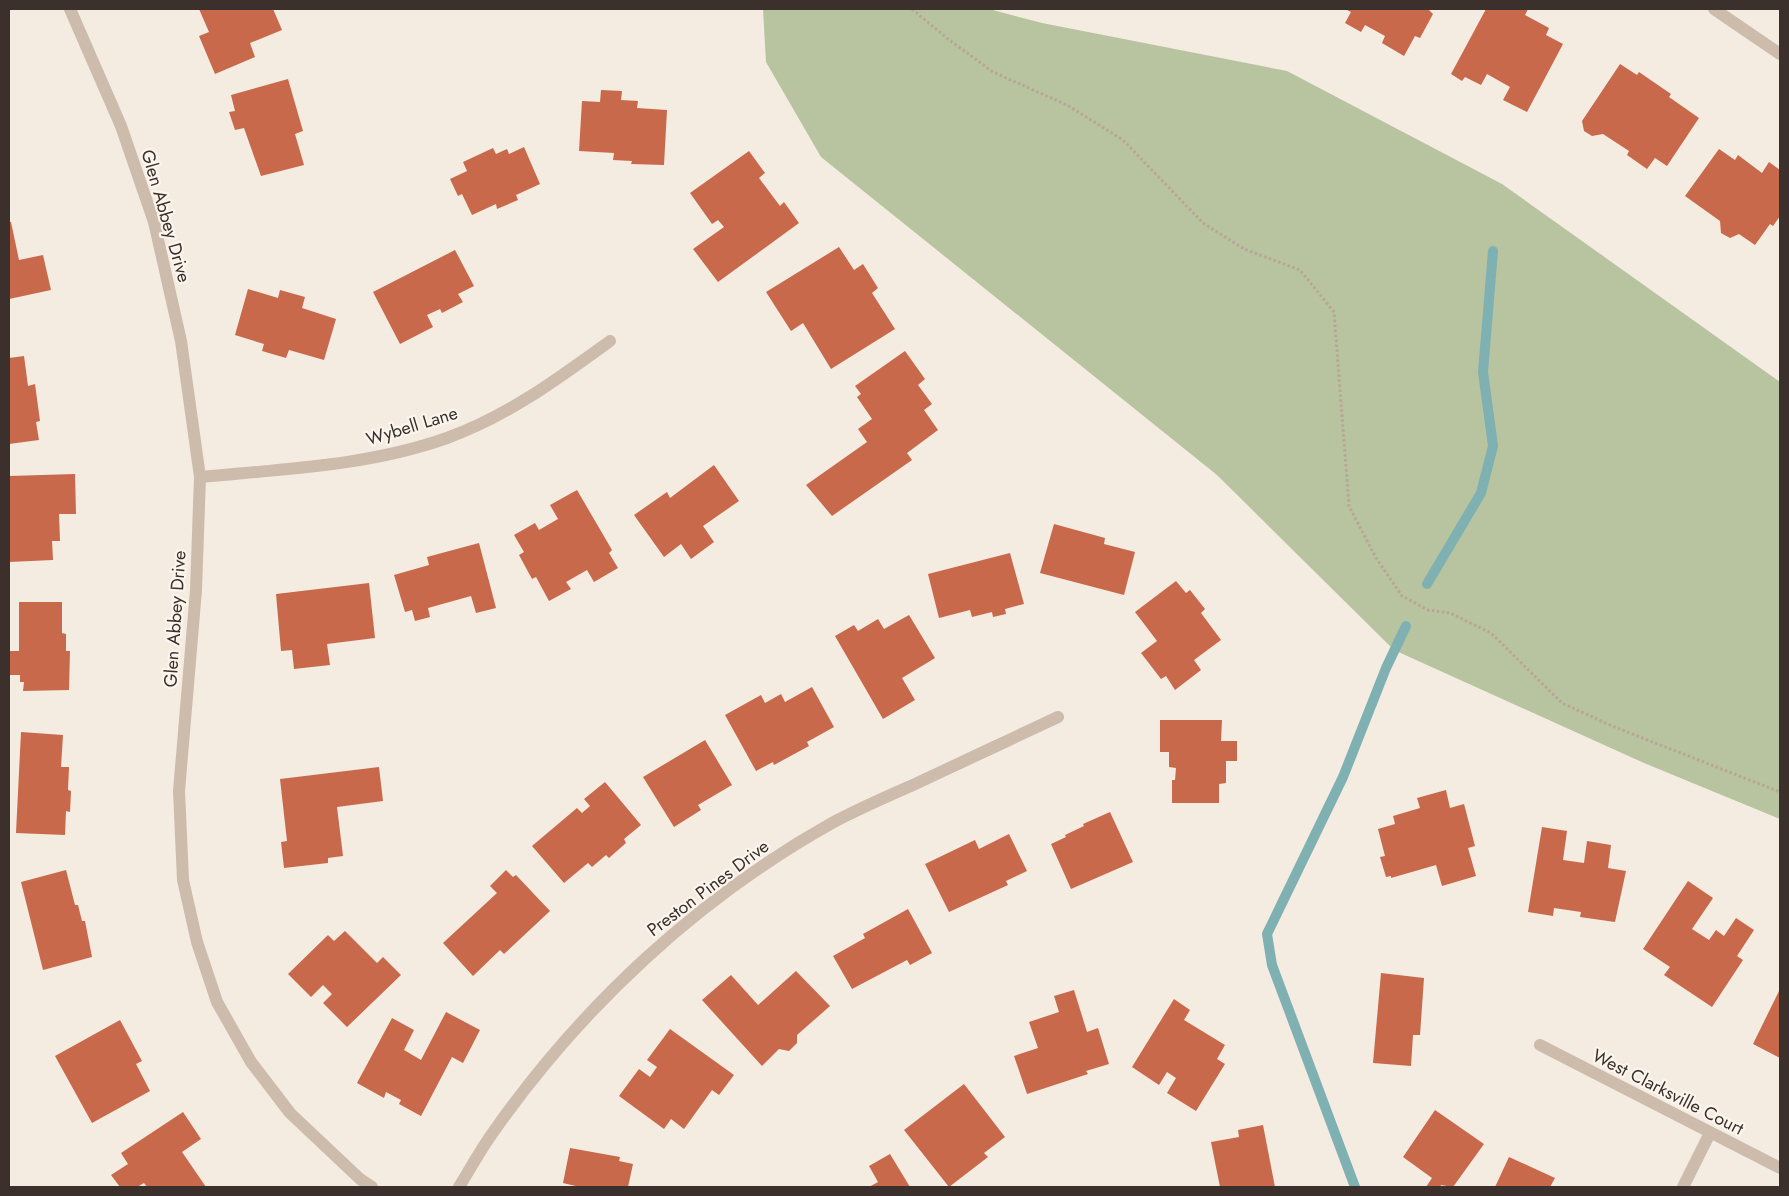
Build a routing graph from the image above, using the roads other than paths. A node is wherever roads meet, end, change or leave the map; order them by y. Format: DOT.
graph roads {
  1 [pos="70,9"];
  2 [pos="1714,9"];
  3 [pos="1780,54"];
  4 [pos="610,341"];
  5 [pos="200,477"];
  6 [pos="1058,717"];
  7 [pos="1540,1045"];
  8 [pos="1710,1133"];
  9 [pos="1780,1168"];
  10 [pos="372,1187"];
  11 [pos="459,1187"];
  12 [pos="1683,1187"];
  1 -- 5 [label="street, Glen Abbey Drive"];
  2 -- 3 [label="street"];
  4 -- 5 [label="street, Wybell Lane"];
  5 -- 10 [label="street, Glen Abbey Drive"];
  6 -- 11 [label="street, Preston Pines Drive"];
  7 -- 8 [label="street, West Clarksville Court"];
  8 -- 9 [label="street, West Clarksville Court"];
  8 -- 12 [label="street"];
}
